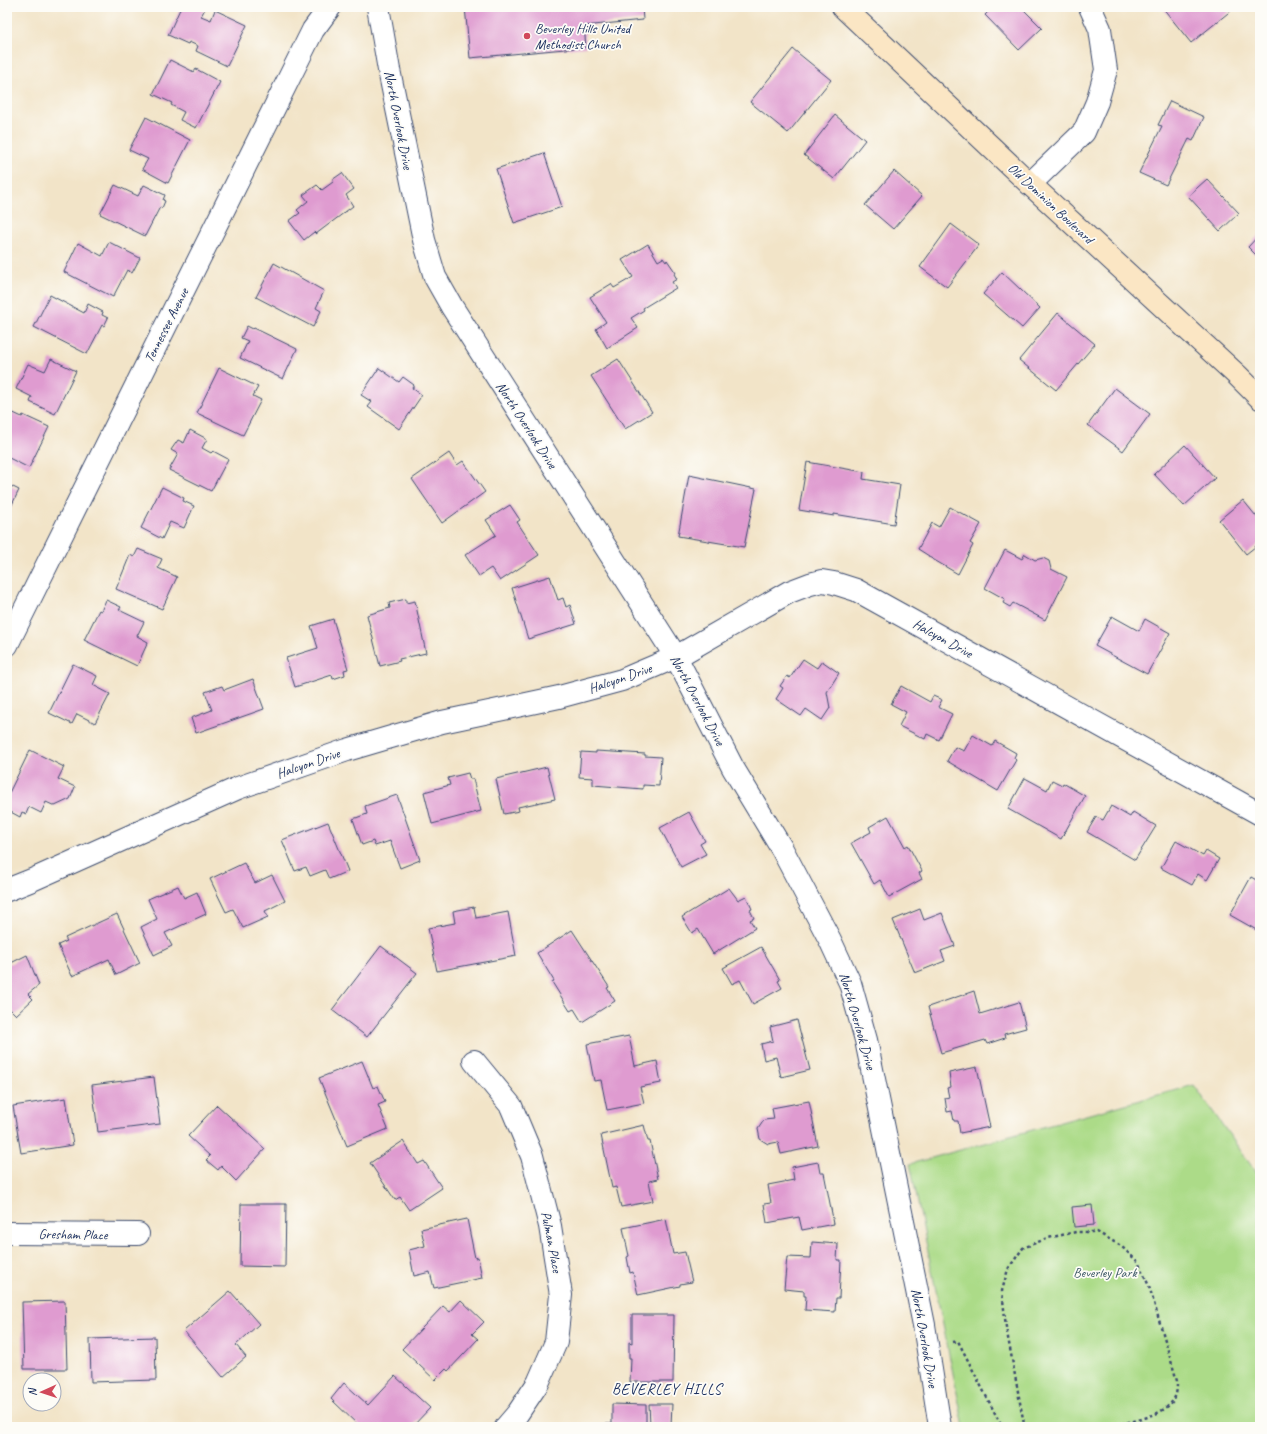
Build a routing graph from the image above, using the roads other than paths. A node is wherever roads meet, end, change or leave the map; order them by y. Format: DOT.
graph roads {
  1 [pos="330,7"];
  2 [pos="378,7"];
  3 [pos="843,7"];
  4 [pos="1090,7"];
  5 [pos="1030,184"];
  6 [pos="1260,398"];
  7 [pos="7,645"];
  8 [pos="676,657"];
  9 [pos="1260,814"];
  10 [pos="7,890"];
  11 [pos="474,1061"];
  12 [pos="7,1233"];
  13 [pos="138,1234"];
  14 [pos="506,1427"];
  15 [pos="940,1427"];
  1 -- 7 [label="street, Tennessee Avenue"];
  2 -- 8 [label="street, North Overlook Drive"];
  3 -- 5 [label="street, Old Dominion Boulevard"];
  4 -- 5 [label="street"];
  5 -- 6 [label="street, Old Dominion Boulevard"];
  8 -- 9 [label="street, Halcyon Drive"];
  8 -- 10 [label="street, Halcyon Drive"];
  8 -- 15 [label="street, North Overlook Drive"];
  11 -- 14 [label="street, Pulman Place"];
  12 -- 13 [label="street, Gresham Place"];
}
